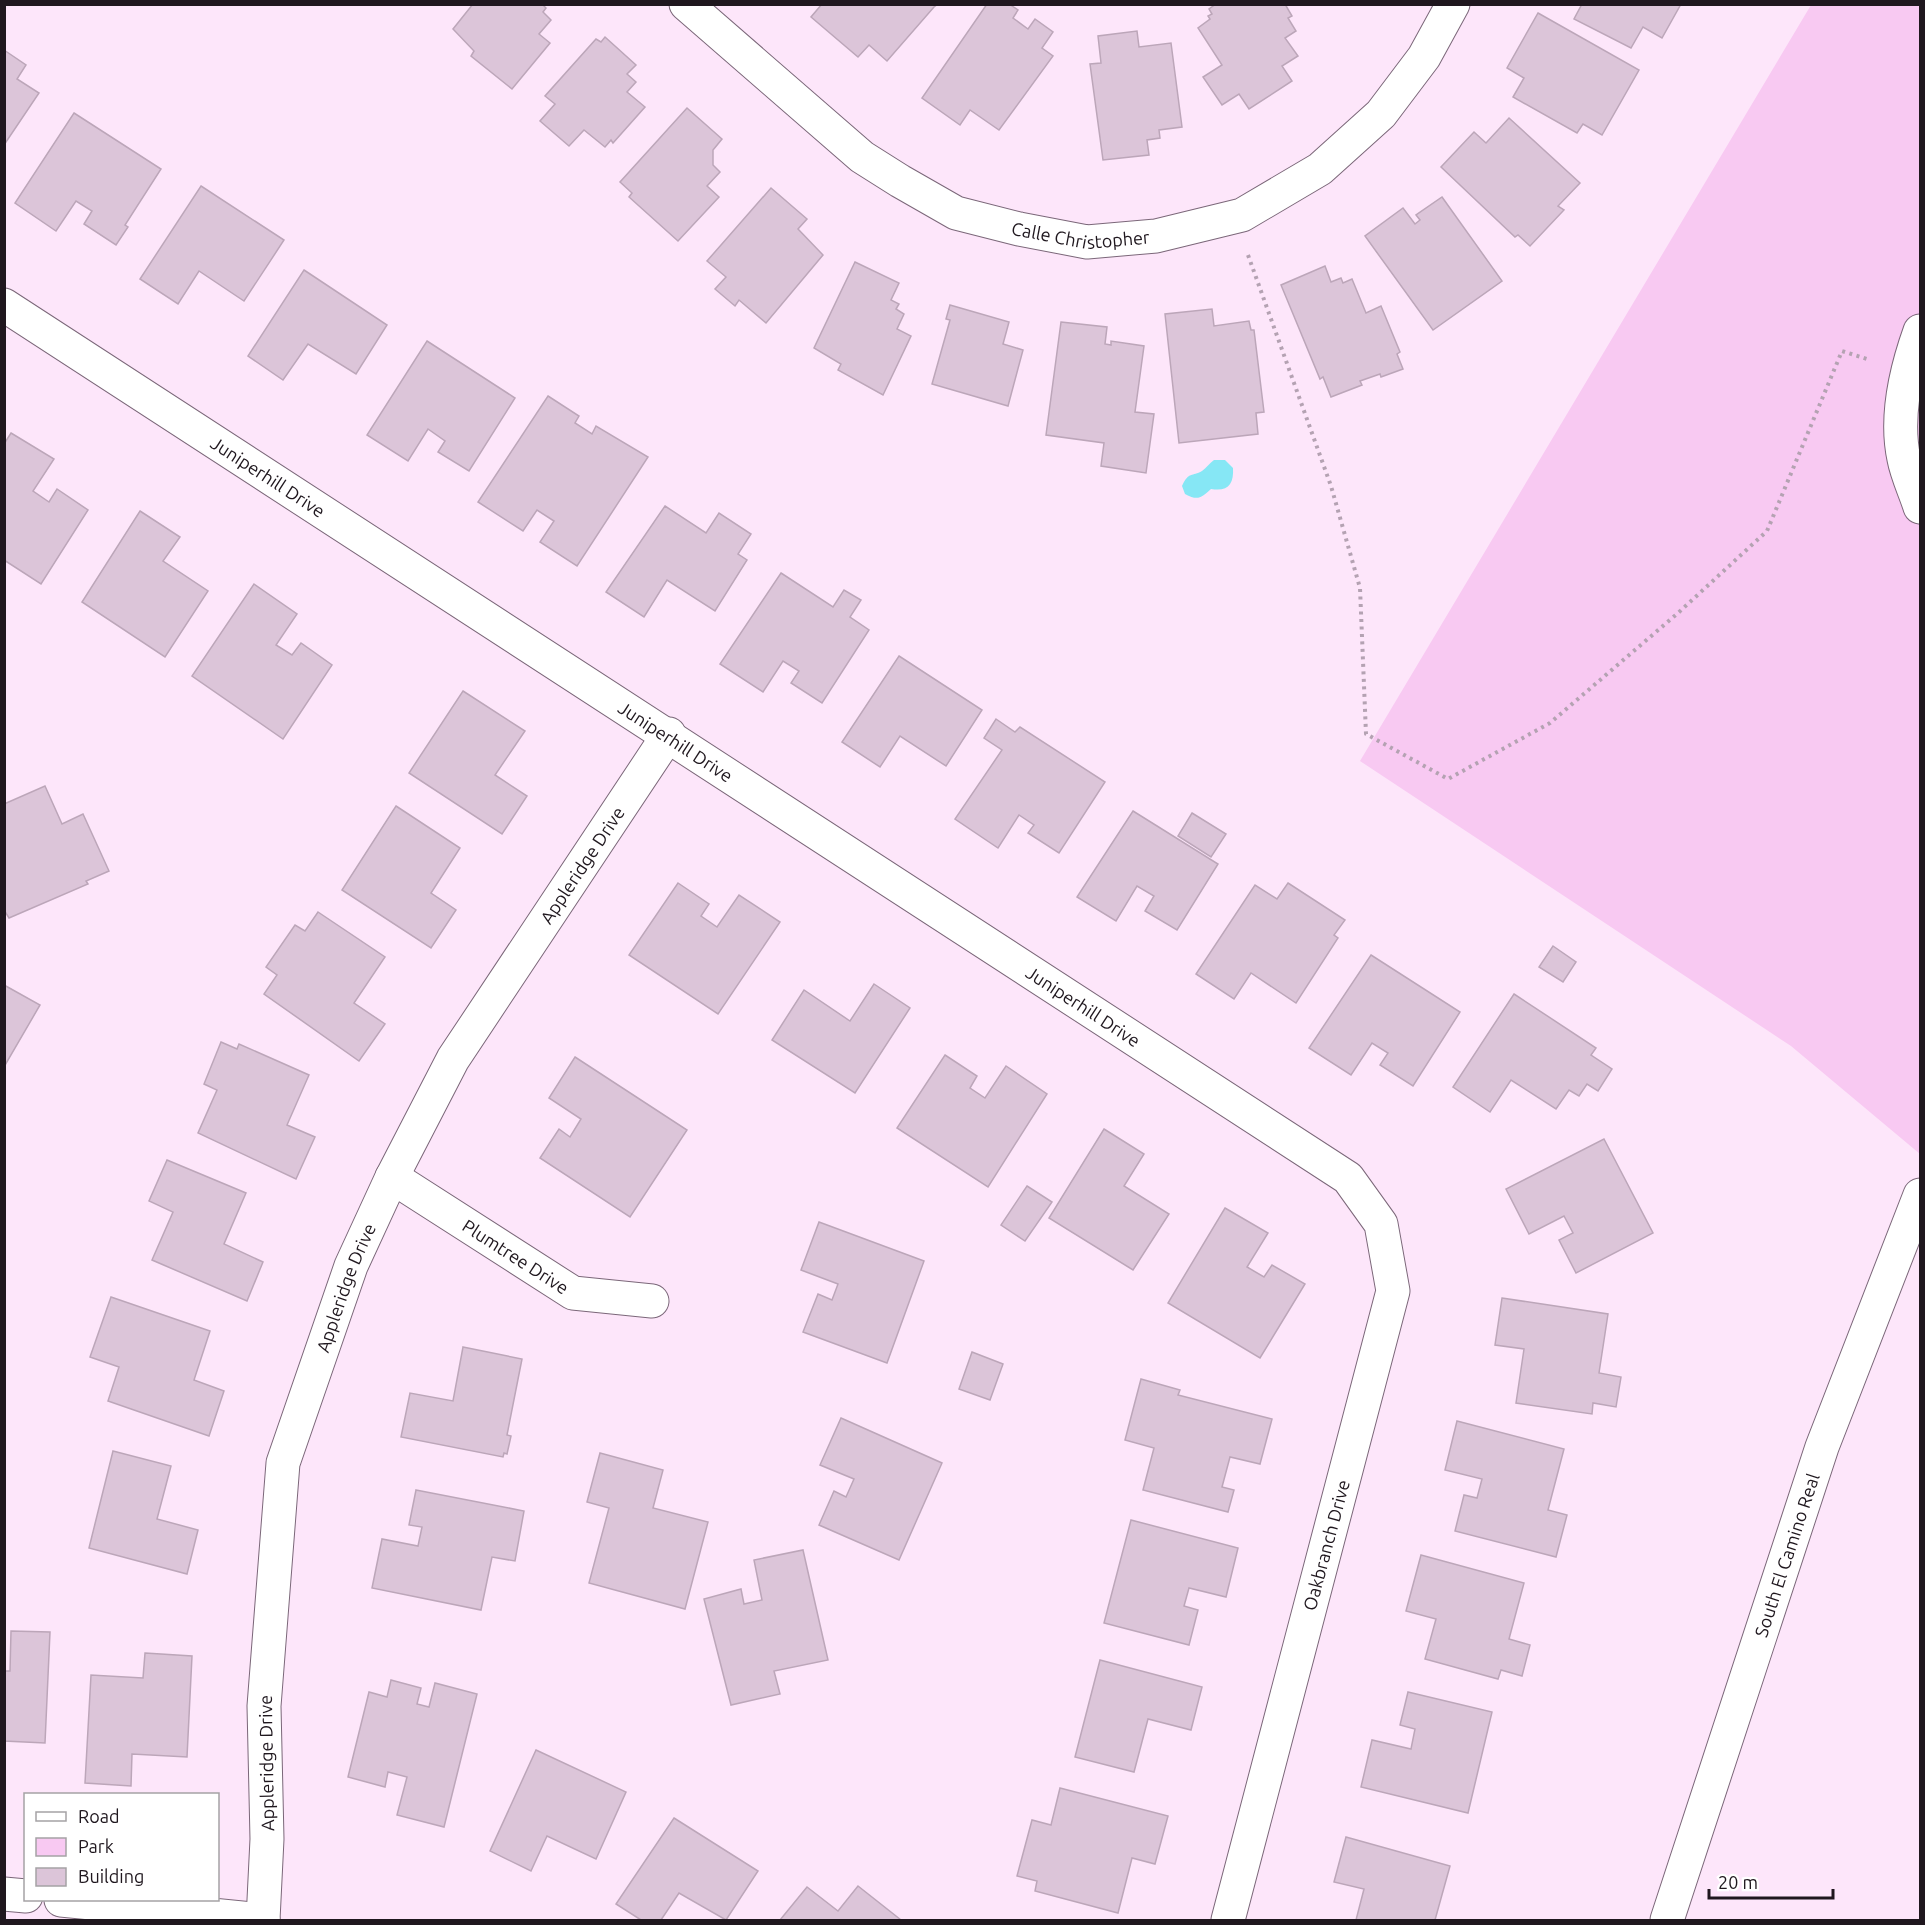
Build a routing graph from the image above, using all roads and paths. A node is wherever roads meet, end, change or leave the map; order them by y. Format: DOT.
graph roads {
  1 [pos="686,4"];
  2 [pos="1453,4"];
  3 [pos="1248,255"];
  4 [pos="4,305"];
  5 [pos="1920,332"];
  6 [pos="1867,359"];
  7 [pos="1920,507"];
  8 [pos="669,734"];
  9 [pos="392,1176"];
  10 [pos="1348,1178"];
  11 [pos="1920,1195"];
  12 [pos="652,1301"];
  13 [pos="4,1894"];
  14 [pos="24,1896"];
  15 [pos="80,1901"];
  16 [pos="263,1920"];
  17 [pos="1228,1920"];
  18 [pos="1667,1920"];
  1 -- 2 [label="street, Calle Christopher"];
  3 -- 6 [label="path"];
  4 -- 8 [label="street, Juniperhill Drive"];
  5 -- 7 [label="street"];
  8 -- 9 [label="street, Appleridge Drive"];
  8 -- 10 [label="street, Juniperhill Drive"];
  9 -- 12 [label="street, Plumtree Drive"];
  9 -- 16 [label="street, Appleridge Drive"];
  10 -- 17 [label="street, Oakbranch Drive"];
  11 -- 18 [label="street, South El Camino Real"];
  13 -- 14 [label="street"];
  15 -- 16 [label="street"];
}
